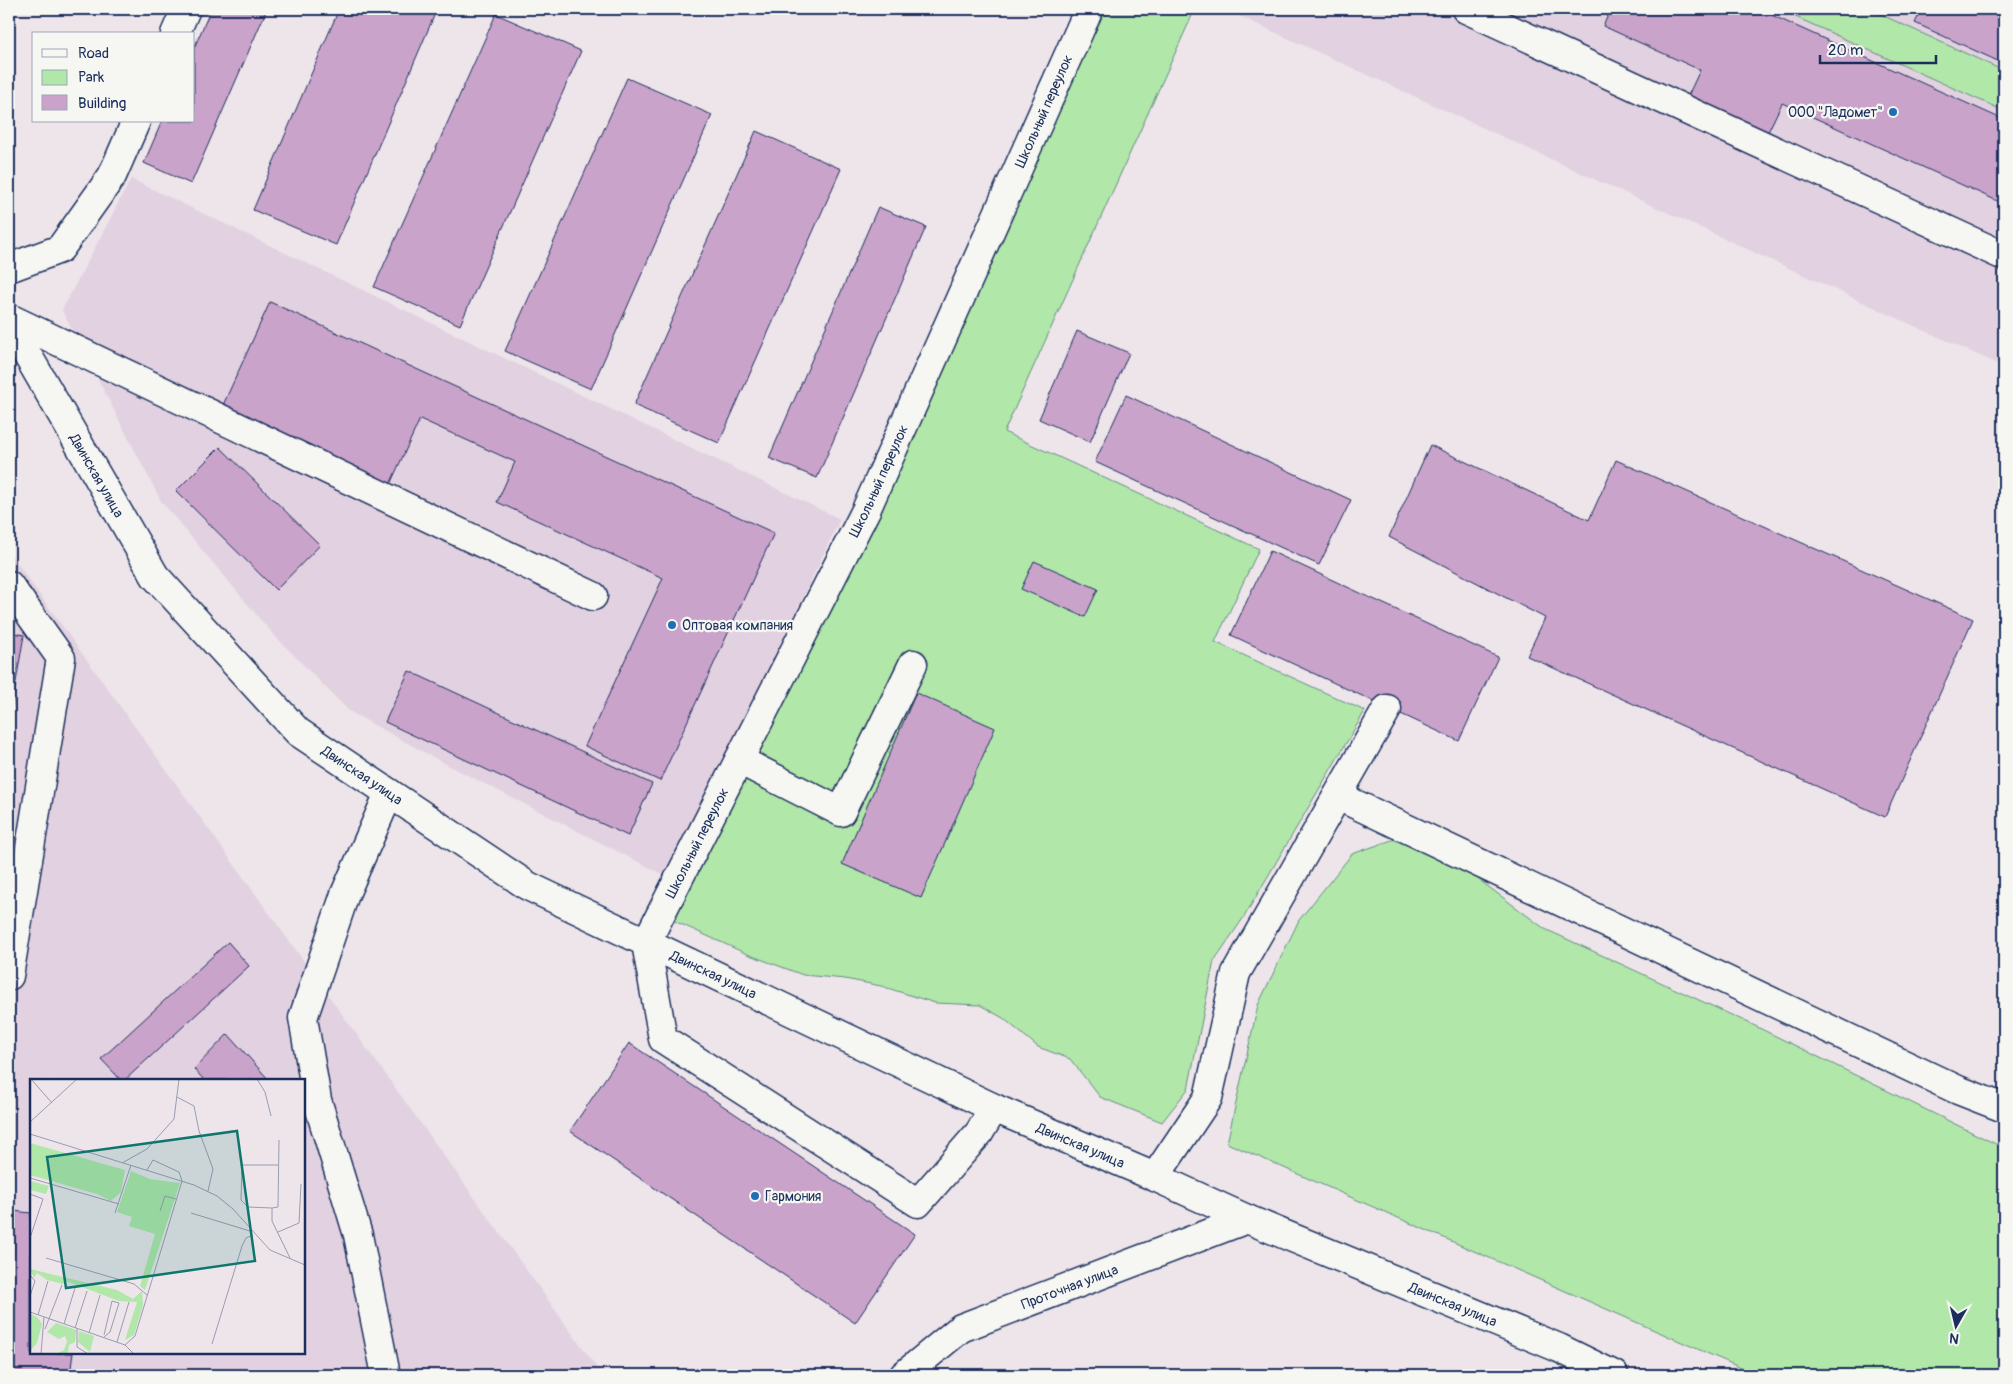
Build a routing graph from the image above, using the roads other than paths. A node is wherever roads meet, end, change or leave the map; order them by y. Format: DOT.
graph roads {
  1 [pos="186,9"];
  2 [pos="1089,9"];
  3 [pos="1466,9"];
  4 [pos="176,32"];
  5 [pos="136,122"];
  6 [pos="2004,256"];
  7 [pos="9,268"];
  8 [pos="9,318"];
  9 [pos="9,323"];
  10 [pos="9,585"];
  11 [pos="593,596"];
  12 [pos="913,664"];
  13 [pos="1387,709"];
  14 [pos="739,760"];
  15 [pos="389,793"];
  16 [pos="1338,796"];
  17 [pos="646,943"];
  18 [pos="9,976"];
  19 [pos="994,1108"];
  20 [pos="2004,1108"];
  21 [pos="1156,1177"];
  22 [pos="1247,1219"];
  23 [pos="386,1375"];
  24 [pos="904,1375"];
  25 [pos="1614,1375"];
  1 -- 4 [label="street"];
  2 -- 14 [label="street, Школьный переулок"];
  3 -- 6 [label="street"];
  5 -- 7 [label="street"];
  8 -- 11 [label="street"];
  9 -- 15 [label="street, Двинская улица"];
  10 -- 18 [label="street"];
  12 -- 14 [label="street"];
  13 -- 16 [label="street"];
  14 -- 17 [label="street, Школьный переулок"];
  15 -- 17 [label="street, Двинская улица"];
  15 -- 23 [label="street"];
  16 -- 20 [label="street"];
  16 -- 21 [label="street"];
  17 -- 19 [label="street, Двинская улица"];
  17 -- 19 [label="street"];
  19 -- 21 [label="street, Двинская улица"];
  21 -- 22 [label="street, Двинская улица"];
  22 -- 24 [label="street, Проточная улица"];
  22 -- 25 [label="street, Двинская улица"];
}
